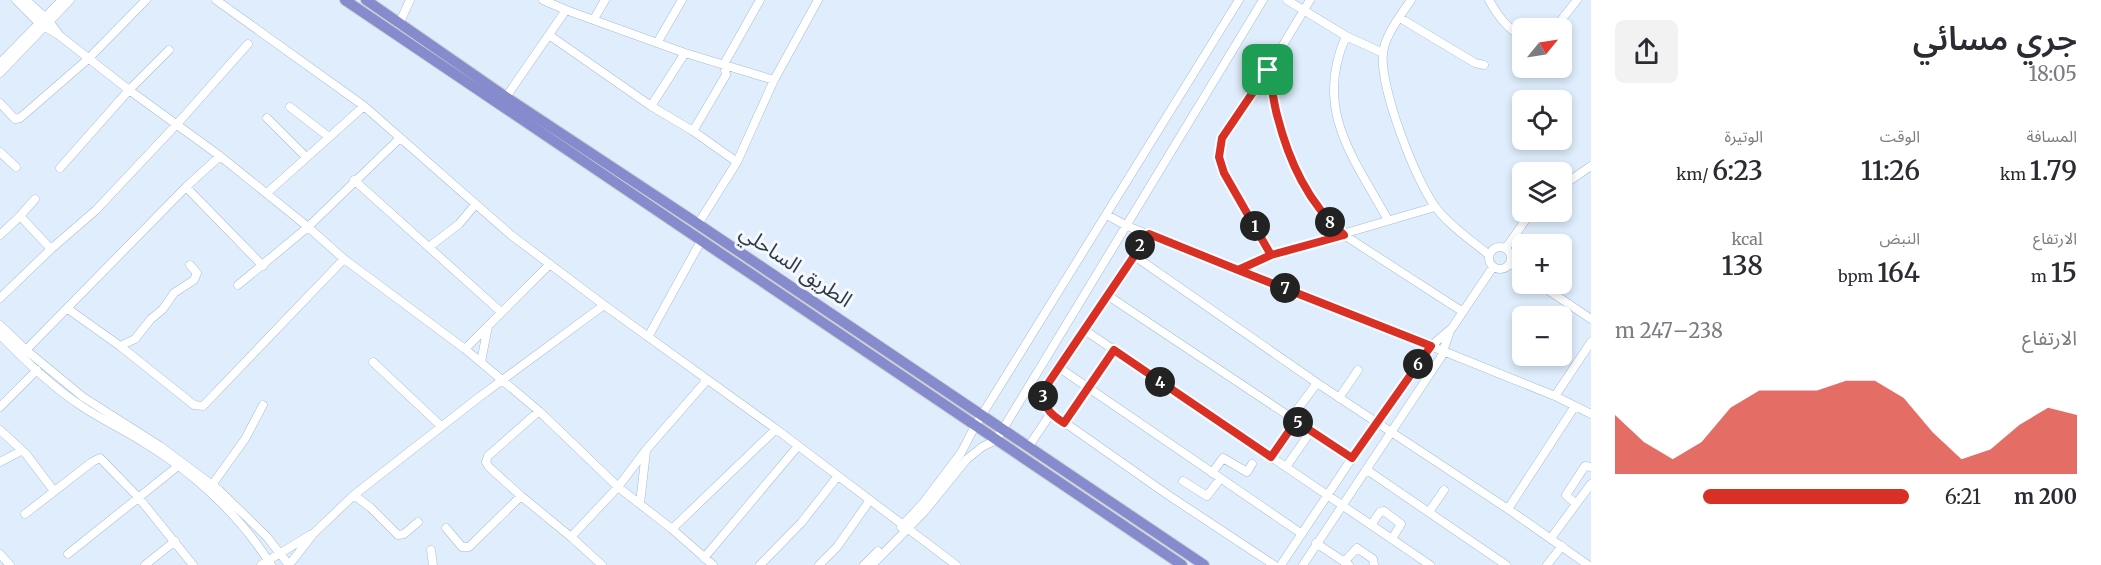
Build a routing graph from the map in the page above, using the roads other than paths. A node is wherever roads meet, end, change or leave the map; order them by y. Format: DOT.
graph roads {
  1 [pos="16,0"];
  2 [pos="26,0"];
  3 [pos="62,0"];
  4 [pos="70,0"];
  5 [pos="146,0"];
  6 [pos="216,0"];
  7 [pos="345,0"];
  8 [pos="366,0"];
  9 [pos="410,0"];
  10 [pos="543,0"];
  11 [pos="605,0"];
  12 [pos="682,0"];
  13 [pos="760,0"];
  14 [pos="818,0"];
  15 [pos="1239,0"];
  16 [pos="1263,0"];
  17 [pos="1287,0"];
  18 [pos="1310,0"];
  19 [pos="1411,0"];
  20 [pos="1490,0"];
  21 [pos="1577,0"];
  22 [pos="566,10"];
  23 [pos="1304,10"];
  24 [pos="1400,18"];
  25 [pos="1562,18"];
  26 [pos="594,19"];
  27 [pos="44,22"];
  28 [pos="399,24"];
  29 [pos="1512,30"];
  30 [pos="549,35"];
  31 [pos="1346,36"];
  32 [pos="657,43"];
  33 [pos="248,45"];
  34 [pos="169,50"];
  35 [pos="686,53"];
  36 [pos="1383,53"];
  37 [pos="88,59"];
  38 [pos="0,63"];
  39 [pos="724,64"];
  40 [pos="1484,65"];
  41 [pos="1268,70"];
  42 [pos="0,73"];
  43 [pos="774,80"];
  44 [pos="129,90"];
  45 [pos="506,97"];
  46 [pos="0,103"];
  47 [pos="364,106"];
  48 [pos="651,106"];
  49 [pos="290,107"];
  50 [pos="267,118"];
  51 [pos="177,124"];
  52 [pos="693,131"];
  53 [pos="329,138"];
  54 [pos="399,138"];
  55 [pos="0,152"];
  56 [pos="220,156"];
  57 [pos="306,157"];
  58 [pos="736,162"];
  59 [pos="16,167"];
  60 [pos="1591,167"];
  61 [pos="60,168"];
  62 [pos="1572,179"];
  63 [pos="354,180"];
  64 [pos="186,187"];
  65 [pos="267,193"];
  66 [pos="35,199"];
  67 [pos="475,205"];
  68 [pos="1435,207"];
  69 [pos="1107,215"];
  70 [pos="20,216"];
  71 [pos="1388,220"];
  72 [pos="1524,222"];
  73 [pos="698,224"];
  74 [pos="308,226"];
  75 [pos="1127,226"];
  76 [pos="1149,234"];
  77 [pos="0,235"];
  78 [pos="1344,235"];
  79 [pos="701,241"];
  80 [pos="429,247"];
  81 [pos="1506,248"];
  82 [pos="51,249"];
  83 [pos="1133,255"];
  84 [pos="1271,255"];
  85 [pos="1489,255"];
  86 [pos="344,259"];
  87 [pos="1510,263"];
  88 [pos="550,264"];
  89 [pos="190,265"];
  90 [pos="263,266"];
  91 [pos="1493,267"];
  92 [pos="1238,270"];
  93 [pos="238,285"];
  94 [pos="1553,294"];
  95 [pos="1107,295"];
  96 [pos="0,298"];
  97 [pos="604,305"];
  98 [pos="68,309"];
  99 [pos="501,312"];
  100 [pos="1463,312"];
  101 [pos="1591,320"];
  102 [pos="0,324"];
  103 [pos="489,325"];
  104 [pos="1452,328"];
  105 [pos="1083,330"];
  106 [pos="0,335"];
  107 [pos="648,338"];
  108 [pos="1591,342"];
  109 [pos="120,346"];
  110 [pos="1431,346"];
  111 [pos="465,348"];
  112 [pos="26,350"];
  113 [pos="1114,350"];
  114 [pos="1443,351"];
  115 [pos="373,362"];
  116 [pos="481,362"];
  117 [pos="1058,367"];
  118 [pos="37,370"];
  119 [pos="1358,370"];
  120 [pos="502,380"];
  121 [pos="707,380"];
  122 [pos="1317,383"];
  123 [pos="1089,387"];
  124 [pos="1555,396"];
  125 [pos="1339,398"];
  126 [pos="263,405"];
  127 [pos="1575,406"];
  128 [pos="0,407"];
  129 [pos="538,411"];
  130 [pos="1051,413"];
  131 [pos="1591,414"];
  132 [pos="982,415"];
  133 [pos="1294,420"];
  134 [pos="1376,422"];
  135 [pos="1064,423"];
  136 [pos="441,426"];
  137 [pos="975,426"];
  138 [pos="0,429"];
  139 [pos="776,429"];
  140 [pos="1003,429"];
  141 [pos="1311,431"];
  142 [pos="1392,432"];
  143 [pos="996,440"];
  144 [pos="798,446"];
  145 [pos="1029,446"];
  146 [pos="646,450"];
  147 [pos="21,451"];
  148 [pos="1271,457"];
  149 [pos="1352,458"];
  150 [pos="0,462"];
  151 [pos="1252,464"];
  152 [pos="178,466"];
  153 [pos="1286,467"];
  154 [pos="1591,467"];
  155 [pos="1367,470"];
  156 [pos="1212,473"];
  157 [pos="838,476"];
  158 [pos="1220,479"];
  159 [pos="1183,481"];
  160 [pos="1591,484"];
  161 [pos="212,485"];
  162 [pos="618,487"];
  163 [pos="1444,490"];
  164 [pos="54,491"];
  165 [pos="354,495"];
  166 [pos="1327,495"];
  167 [pos="520,496"];
  168 [pos="139,498"];
  169 [pos="870,500"];
  170 [pos="640,504"];
  171 [pos="1576,504"];
  172 [pos="1341,505"];
  173 [pos="1508,509"];
  174 [pos="1429,512"];
  175 [pos="25,514"];
  176 [pos="418,522"];
  177 [pos="1371,525"];
  178 [pos="905,526"];
  179 [pos="446,528"];
  180 [pos="672,529"];
  181 [pos="314,533"];
  182 [pos="1302,534"];
  183 [pos="571,537"];
  184 [pos="1551,538"];
  185 [pos="1392,539"];
  186 [pos="175,541"];
  187 [pos="1316,543"];
  188 [pos="1562,546"];
  189 [pos="431,550"];
  190 [pos="280,553"];
  191 [pos="0,554"];
  192 [pos="68,554"];
  193 [pos="704,558"];
  194 [pos="266,563"];
  195 [pos="1347,563"];
  196 [pos="10,565"];
  197 [pos="145,565"];
  198 [pos="193,565"];
  199 [pos="289,565"];
  200 [pos="433,565"];
  201 [pos="603,565"];
  202 [pos="712,565"];
  203 [pos="760,565"];
  204 [pos="819,565"];
  205 [pos="864,565"];
  206 [pos="872,565"];
  207 [pos="956,565"];
  208 [pos="1182,565"];
  209 [pos="1204,565"];
  210 [pos="1274,565"];
  211 [pos="1281,565"];
  212 [pos="1303,565"];
  213 [pos="1374,565"];
  214 [pos="1430,565"];
  215 [pos="1506,565"];
  216 [pos="1546,565"];
  217 [pos="1588,565"];
  1 -- 27 [label="street"];
  2 -- 27 [label="street"];
  3 -- 27 [label="street"];
  4 -- 27 [label="street"];
  5 -- 37 [label="street"];
  6 -- 47 [label="street"];
  7 -- 79 [label="highway, الطريق الساحلي"];
  8 -- 28 [label="highway, الطريق الساحلي"];
  9 -- 28 [label="street"];
  10 -- 22 [label="street"];
  11 -- 26 [label="street"];
  12 -- 32 [label="street"];
  13 -- 39 [label="street"];
  14 -- 43 [label="street"];
  15 -- 69 [label="street"];
  16 -- 75 [label="street"];
  17 -- 23 [label="street"];
  18 -- 23 [label="street"];
  19 -- 24 [label="street"];
  20 -- 29 [label="street"];
  21 -- 25 [label="street"];
  22 -- 26 [label="street"];
  22 -- 30 [label="street"];
  23 -- 31 [label="street"];
  23 -- 41 [label="street"];
  24 -- 36 [label="street"];
  24 -- 40 [label="street"];
  26 -- 32 [label="street"];
  27 -- 37 [label="street"];
  27 -- 38 [label="street"];
  27 -- 42 [label="street"];
  28 -- 45 [label="highway, الطريق الساحلي"];
  30 -- 45 [label="street"];
  30 -- 48 [label="street"];
  31 -- 36 [label="street"];
  31 -- 71 [label="street"];
  32 -- 35 [label="street"];
  33 -- 51 [label="street"];
  34 -- 44 [label="street"];
  35 -- 39 [label="street"];
  35 -- 48 [label="street"];
  36 -- 68 [label="street"];
  37 -- 44 [label="street"];
  37 -- 46 [label="street"];
  39 -- 43 [label="street"];
  39 -- 52 [label="street"];
  41 -- 78 [label="street"];
  41 -- 84 [label="street"];
  43 -- 58 [label="street"];
  44 -- 51 [label="street"];
  44 -- 61 [label="street"];
  45 -- 73 [label="highway, الطريق الساحلي"];
  47 -- 53 [label="street"];
  47 -- 54 [label="street"];
  48 -- 52 [label="street"];
  49 -- 53 [label="street"];
  50 -- 57 [label="street"];
  51 -- 56 [label="street"];
  51 -- 82 [label="street"];
  52 -- 58 [label="street"];
  53 -- 57 [label="street"];
  54 -- 63 [label="street"];
  54 -- 67 [label="street"];
  55 -- 59 [label="street"];
  56 -- 64 [label="street"];
  56 -- 65 [label="street"];
  57 -- 65 [label="street"];
  58 -- 73 [label="street"];
  60 -- 62 [label="street"];
  63 -- 74 [label="street"];
  63 -- 80 [label="street"];
  64 -- 90 [label="street"];
  64 -- 98 [label="street"];
  65 -- 74 [label="street"];
  66 -- 70 [label="street"];
  67 -- 80 [label="street"];
  67 -- 88 [label="street"];
  68 -- 71 [label="street"];
  68 -- 85 [label="street"];
  69 -- 75 [label="street"];
  69 -- 132 [label="street"];
  70 -- 77 [label="street"];
  70 -- 82 [label="street"];
  71 -- 78 [label="street"];
  72 -- 81 [label="street"];
  73 -- 132 [label="highway, الطريق الساحلي"];
  74 -- 86 [label="street"];
  74 -- 90 [label="street"];
  75 -- 76 [label="street"];
  75 -- 140 [label="street"];
  76 -- 83 [label="street"];
  76 -- 92 [label="street"];
  78 -- 84 [label="street"];
  78 -- 100 [label="street"];
  79 -- 107 [label="street"];
  79 -- 137 [label="highway, الطريق الساحلي"];
  80 -- 99 [label="street"];
  81 -- 85 [label="street"];
  81 -- 87 [label="street"];
  82 -- 96 [label="street"];
  83 -- 95 [label="street"];
  83 -- 122 [label="street"];
  84 -- 92 [label="street"];
  85 -- 91 [label="street"];
  86 -- 109 [label="street"];
  86 -- 111 [label="street"];
  87 -- 91 [label="street"];
  88 -- 97 [label="street"];
  88 -- 99 [label="street"];
  89 -- 109 [label="street"];
  90 -- 93 [label="street"];
  91 -- 100 [label="street"];
  92 -- 110 [label="street"];
  94 -- 101 [label="street"];
  95 -- 105 [label="street"];
  95 -- 133 [label="street"];
  97 -- 107 [label="street"];
  97 -- 120 [label="street"];
  98 -- 109 [label="street"];
  98 -- 112 [label="street"];
  99 -- 103 [label="street"];
  100 -- 104 [label="street"];
  102 -- 112 [label="street"];
  103 -- 111 [label="street"];
  103 -- 116 [label="street"];
  104 -- 110 [label="street"];
  104 -- 114 [label="street"];
  105 -- 113 [label="street"];
  105 -- 117 [label="street"];
  106 -- 118 [label="street"];
  107 -- 121 [label="street"];
  108 -- 124 [label="street"];
  110 -- 114 [label="street"];
  110 -- 134 [label="street"];
  111 -- 116 [label="street"];
  112 -- 161 [label="street"];
  113 -- 123 [label="street"];
  113 -- 148 [label="street"];
  114 -- 124 [label="street"];
  114 -- 142 [label="street"];
  115 -- 136 [label="street"];
  116 -- 120 [label="street"];
  117 -- 123 [label="street"];
  117 -- 130 [label="street"];
  118 -- 128 [label="street"];
  118 -- 152 [label="street"];
  119 -- 125 [label="street"];
  120 -- 129 [label="street"];
  120 -- 136 [label="street"];
  121 -- 139 [label="street"];
  121 -- 146 [label="street"];
  122 -- 125 [label="street"];
  122 -- 133 [label="street"];
  123 -- 135 [label="street"];
  123 -- 156 [label="street"];
  124 -- 127 [label="street"];
  125 -- 134 [label="street"];
  126 -- 161 [label="street"];
  127 -- 131 [label="street"];
  127 -- 173 [label="street"];
  129 -- 162 [label="street"];
  129 -- 167 [label="street"];
  130 -- 135 [label="street"];
  130 -- 145 [label="street"];
  132 -- 137 [label="street"];
  132 -- 140 [label="highway, الطريق الساحلي"];
  133 -- 141 [label="street"];
  133 -- 148 [label="street"];
  134 -- 142 [label="street"];
  134 -- 149 [label="street"];
  135 -- 210 [label="street"];
  136 -- 165 [label="street"];
  137 -- 143 [label="highway, الطريق الساحلي"];
  137 -- 178 [label="street"];
  138 -- 147 [label="street"];
  139 -- 144 [label="street"];
  139 -- 180 [label="street"];
  140 -- 143 [label="street"];
  140 -- 145 [label="highway, الطريق الساحلي"];
  141 -- 149 [label="street"];
  141 -- 153 [label="street"];
  142 -- 155 [label="street"];
  142 -- 173 [label="street"];
  143 -- 178 [label="street"];
  143 -- 208 [label="highway, الطريق الساحلي"];
  144 -- 157 [label="street"];
  144 -- 193 [label="street"];
  145 -- 209 [label="highway, الطريق الساحلي"];
  146 -- 162 [label="street"];
  146 -- 170 [label="street"];
  147 -- 150 [label="street"];
  147 -- 164 [label="street"];
  148 -- 153 [label="street"];
  149 -- 166 [label="street"];
  151 -- 156 [label="street"];
  152 -- 168 [label="street"];
  152 -- 194 [label="street"];
  153 -- 166 [label="street"];
  154 -- 171 [label="street"];
  155 -- 172 [label="street"];
  155 -- 174 [label="street"];
  156 -- 158 [label="street"];
  157 -- 169 [label="street"];
  157 -- 203 [label="street"];
  158 -- 159 [label="street"];
  158 -- 182 [label="street"];
  160 -- 171 [label="street"];
  161 -- 190 [label="street"];
  162 -- 170 [label="street"];
  162 -- 183 [label="street"];
  163 -- 174 [label="street"];
  164 -- 168 [label="street"];
  164 -- 175 [label="street"];
  165 -- 176 [label="street"];
  165 -- 181 [label="street"];
  166 -- 172 [label="street"];
  166 -- 182 [label="street"];
  167 -- 179 [label="street"];
  167 -- 183 [label="street"];
  168 -- 186 [label="street"];
  168 -- 192 [label="street"];
  169 -- 178 [label="street"];
  169 -- 204 [label="street"];
  170 -- 180 [label="street"];
  171 -- 184 [label="street"];
  172 -- 177 [label="street"];
  172 -- 187 [label="street"];
  173 -- 184 [label="street"];
  174 -- 215 [label="street"];
  177 -- 185 [label="street"];
  177 -- 185 [label="street"];
  178 -- 205 [label="street"];
  178 -- 206 [label="street"];
  178 -- 207 [label="street"];
  180 -- 193 [label="street"];
  181 -- 190 [label="street"];
  181 -- 199 [label="street"];
  182 -- 211 [label="street"];
  183 -- 201 [label="street"];
  184 -- 188 [label="street"];
  185 -- 214 [label="street"];
  186 -- 197 [label="street"];
  186 -- 198 [label="street"];
  187 -- 195 [label="street"];
  187 -- 212 [label="street"];
  188 -- 216 [label="street"];
  188 -- 217 [label="street"];
  189 -- 200 [label="street"];
  190 -- 194 [label="street"];
  190 -- 199 [label="street"];
  191 -- 196 [label="street"];
  193 -- 202 [label="street"];
  195 -- 213 [label="street"];
}
